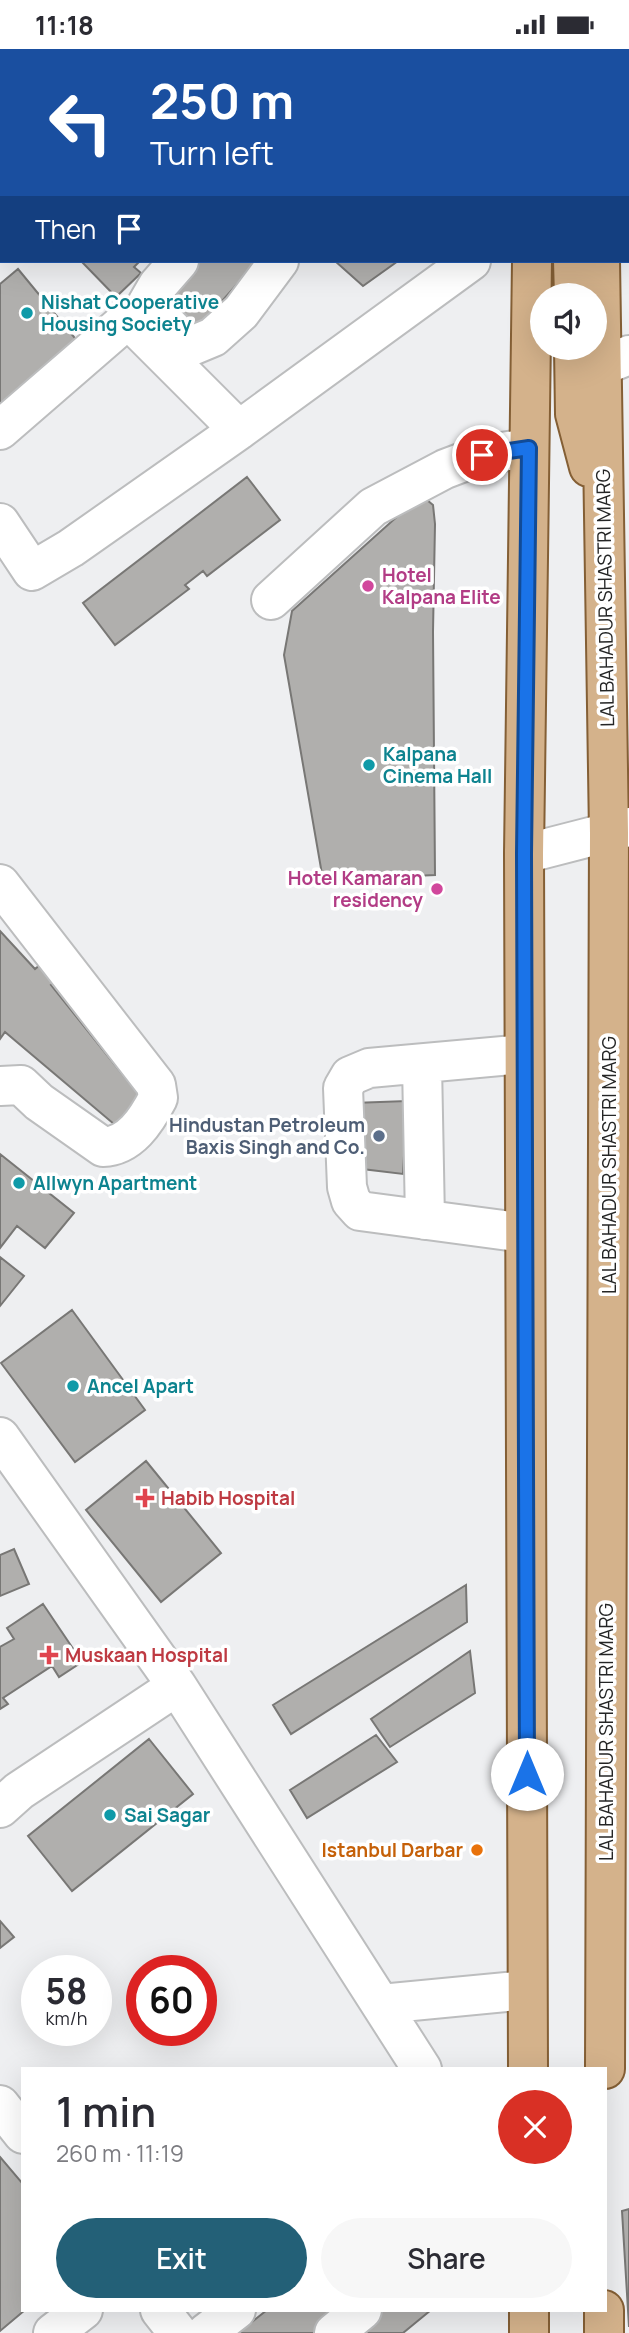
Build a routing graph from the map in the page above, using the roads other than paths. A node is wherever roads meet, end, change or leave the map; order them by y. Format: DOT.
graph roads {
  1 [pos="177,263"];
  2 [pos="277,263"];
  3 [pos="468,263"];
  4 [pos="532,263"];
  5 [pos="573,263"];
  6 [pos="600,263"];
  7 [pos="574,283"];
  8 [pos="600,283"];
  9 [pos="602,360"];
  10 [pos="239,429"];
  11 [pos="0,430"];
  12 [pos="529,448"];
  13 [pos="0,523"];
  14 [pos="271,600"];
  15 [pos="619,830"];
  16 [pos="524,854"];
  17 [pos="0,884"];
  18 [pos="524,1054"];
  19 [pos="422,1064"];
  20 [pos="0,1086"];
  21 [pos="425,1220"];
  22 [pos="619,1223"];
  23 [pos="525,1233"];
  24 [pos="0,1437"];
  25 [pos="177,1686"];
  26 [pos="0,1808"];
  27 [pos="527,1990"];
  28 [pos="381,2004"];
  29 [pos="421,2067"];
  30 [pos="528,2067"];
  31 [pos="605,2067"];
  32 [pos="0,2105"];
  33 [pos="21,2131"];
  34 [pos="80,2312"];
  35 [pos="162,2312"];
  36 [pos="233,2312"];
  37 [pos="360,2312"];
  38 [pos="528,2312"];
  39 [pos="604,2312"];
  40 [pos="53,2333"];
  41 [pos="178,2333"];
  42 [pos="206,2333"];
  43 [pos="334,2333"];
  44 [pos="529,2333"];
  45 [pos="604,2333"];
  1 -- 2 [label="street"];
  3 -- 10 [label="street"];
  4 -- 12 [label="main road"];
  5 -- 7 [label="main road"];
  6 -- 8 [label="main road, LAL BAHADUR SHASTRI MARG"];
  9 -- 15 [label="main road, LAL BAHADUR SHASTRI MARG"];
  10 -- 11 [label="street"];
  10 -- 13 [label="street"];
  12 -- 14 [label="street"];
  12 -- 16 [label="main road"];
  15 -- 16 [label="street"];
  15 -- 22 [label="main road, LAL BAHADUR SHASTRI MARG"];
  16 -- 18 [label="main road"];
  17 -- 20 [label="street"];
  18 -- 19 [label="street"];
  18 -- 23 [label="main road"];
  19 -- 21 [label="street"];
  19 -- 21 [label="street"];
  21 -- 23 [label="street"];
  22 -- 31 [label="main road, LAL BAHADUR SHASTRI MARG"];
  23 -- 27 [label="main road"];
  24 -- 25 [label="street"];
  25 -- 26 [label="street"];
  25 -- 28 [label="street"];
  27 -- 28 [label="street"];
  27 -- 30 [label="main road"];
  28 -- 29 [label="street"];
  32 -- 33 [label="street"];
  34 -- 40 [label="street"];
  35 -- 41 [label="street"];
  36 -- 42 [label="street"];
  37 -- 43 [label="street"];
  38 -- 44 [label="main road"];
  39 -- 45 [label="main road"];
}
